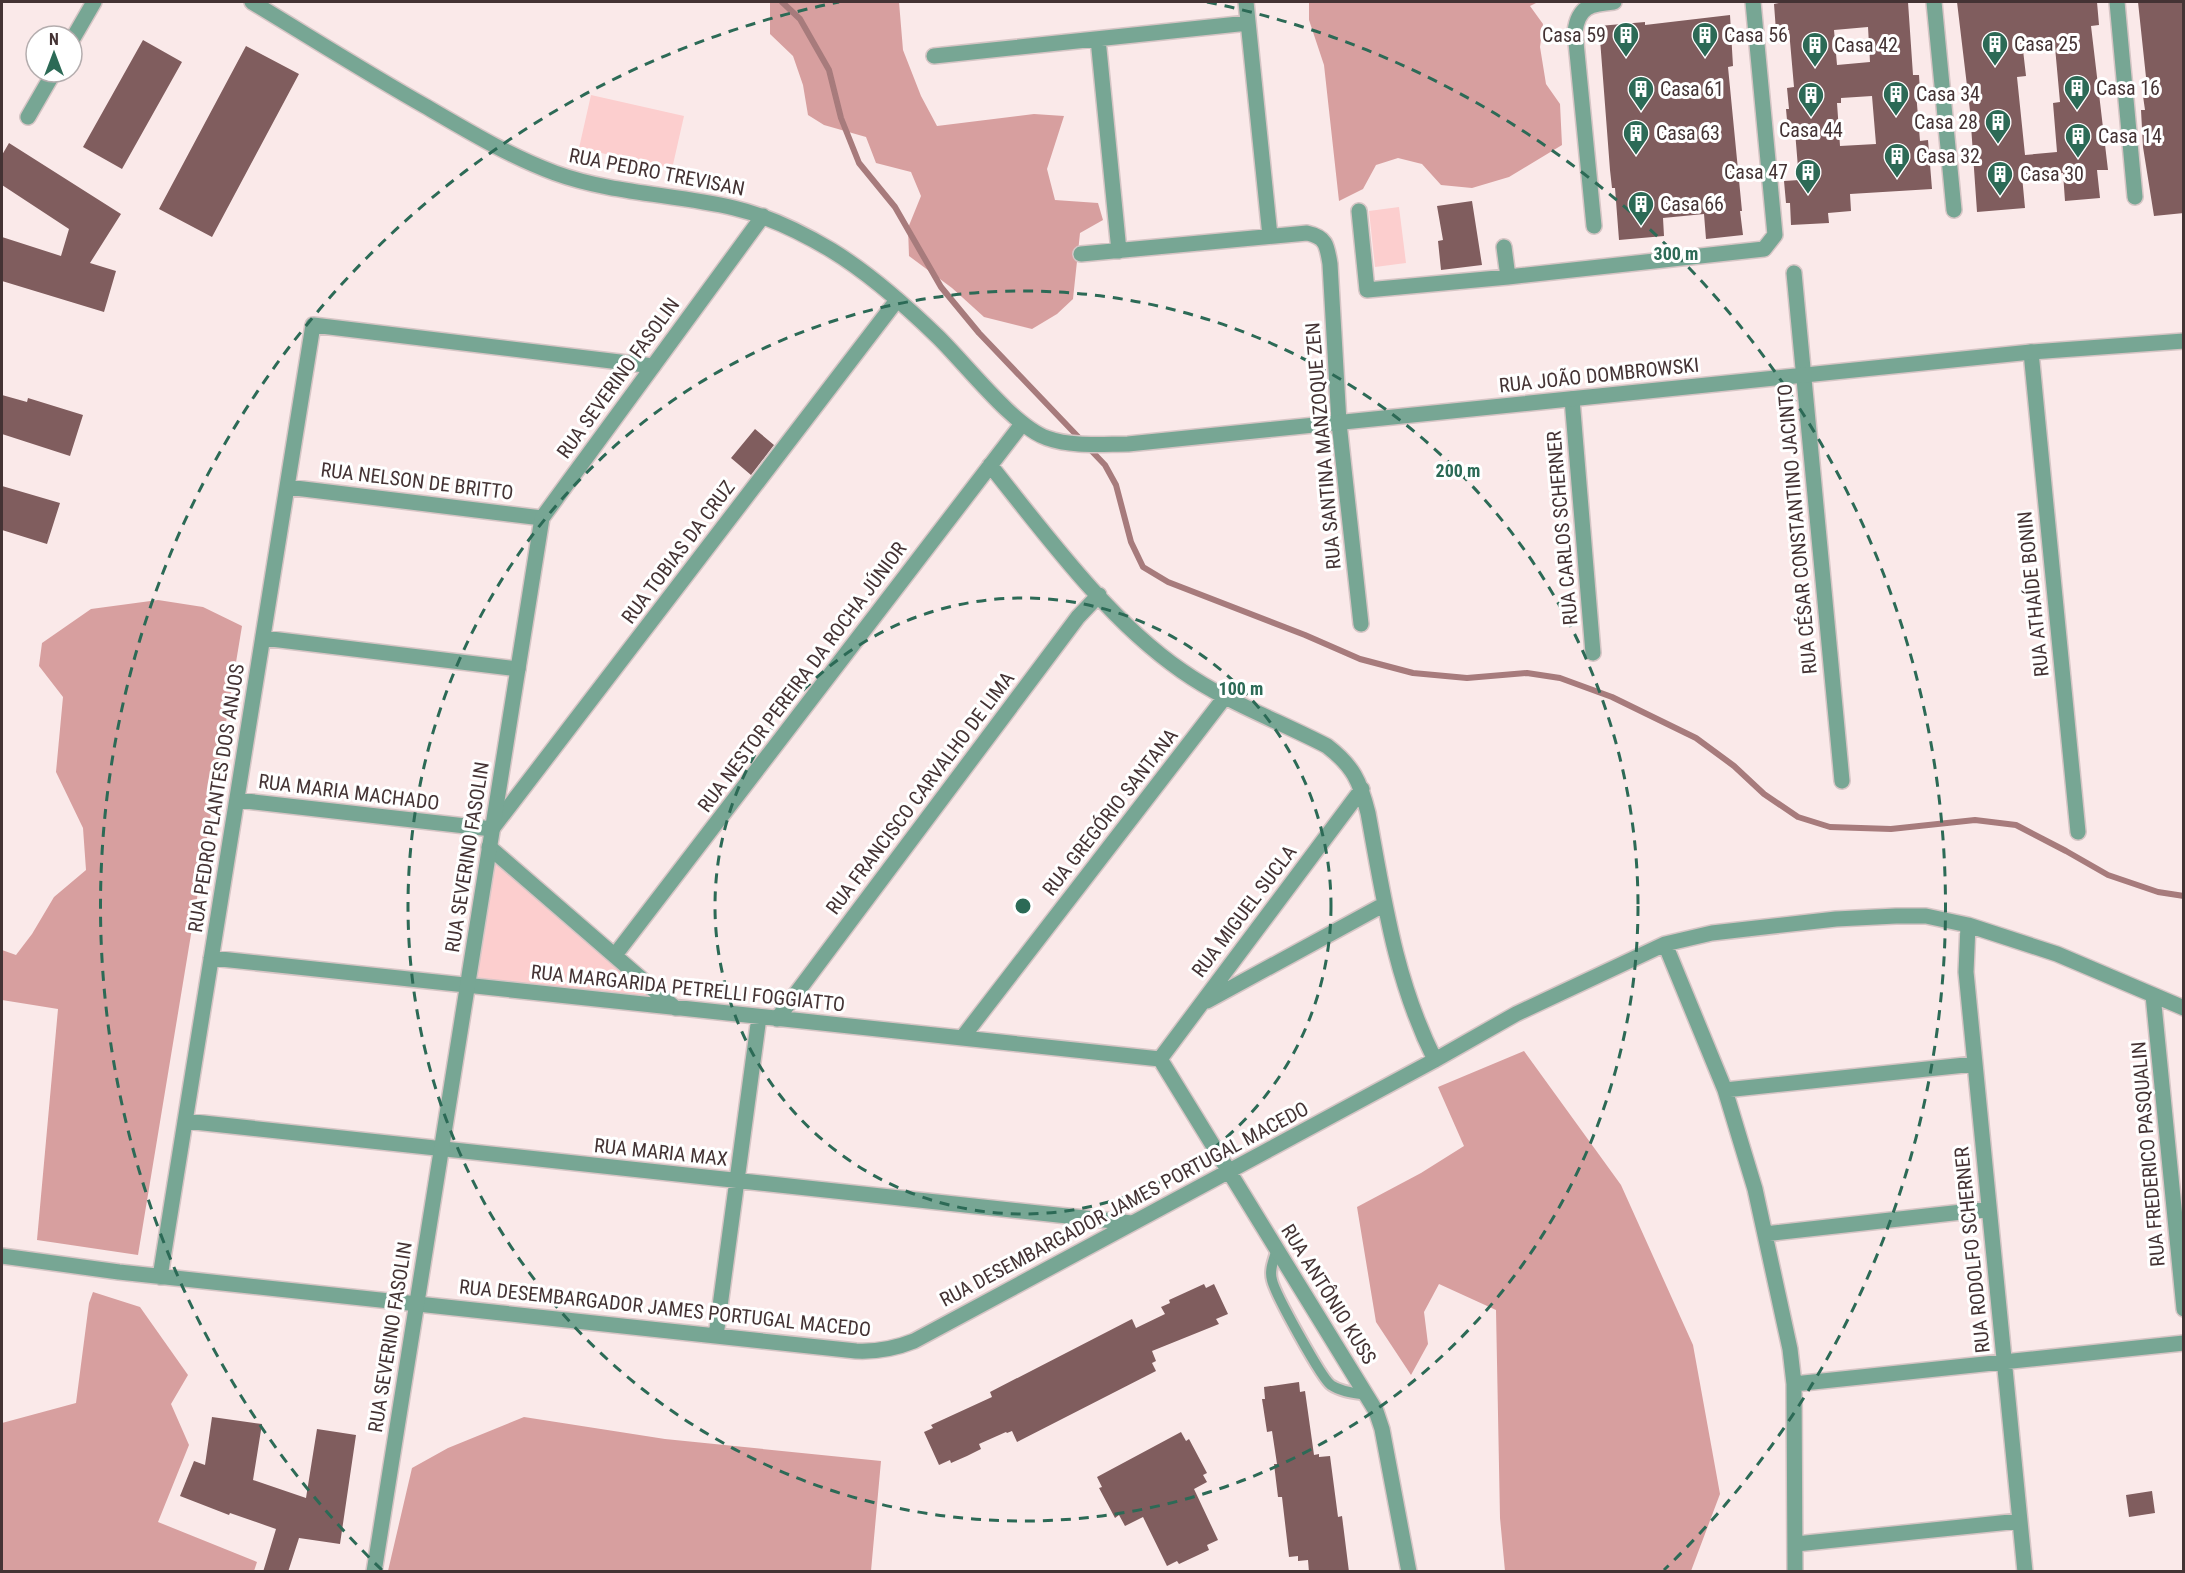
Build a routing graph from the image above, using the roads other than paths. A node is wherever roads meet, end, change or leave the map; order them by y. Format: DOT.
graph roads {
  1 [pos="94,2"];
  2 [pos="252,2"];
  3 [pos="1246,2"];
  4 [pos="1614,2"];
  5 [pos="1753,2"];
  6 [pos="1934,2"];
  7 [pos="2117,2"];
  8 [pos="1248,23"];
  9 [pos="81,24"];
  10 [pos="1098,39"];
  11 [pos="934,56"];
  12 [pos="47,84"];
  13 [pos="28,117"];
  14 [pos="2135,197"];
  15 [pos="1954,210"];
  16 [pos="1359,211"];
  17 [pos="763,216"];
  18 [pos="1594,226"];
  19 [pos="1270,236"];
  20 [pos="1504,247"];
  21 [pos="1119,251"];
  22 [pos="1081,254"];
  23 [pos="1794,273"];
  24 [pos="1508,277"];
  25 [pos="897,300"];
  26 [pos="2184,341"];
  27 [pos="2031,352"];
  28 [pos="653,366"];
  29 [pos="1804,375"];
  30 [pos="1572,399"];
  31 [pos="1339,423"];
  32 [pos="1022,424"];
  33 [pos="990,465"];
  34 [pos="287,487"];
  35 [pos="542,518"];
  36 [pos="1099,595"];
  37 [pos="1361,624"];
  38 [pos="262,638"];
  39 [pos="1593,653"];
  40 [pos="518,669"];
  41 [pos="1225,697"];
  42 [pos="1842,781"];
  43 [pos="1362,789"];
  44 [pos="237,800"];
  45 [pos="492,830"];
  46 [pos="2078,832"];
  47 [pos="489,848"];
  48 [pos="1385,904"];
  49 [pos="1968,924"];
  50 [pos="1665,944"];
  51 [pos="615,955"];
  52 [pos="211,958"];
  53 [pos="467,986"];
  54 [pos="2153,995"];
  55 [pos="1202,1004"];
  56 [pos="675,1008"];
  57 [pos="2184,1008"];
  58 [pos="759,1017"];
  59 [pos="777,1018"];
  60 [pos="962,1038"];
  61 [pos="1160,1059"];
  62 [pos="1435,1060"];
  63 [pos="1975,1064"];
  64 [pos="1725,1090"];
  65 [pos="185,1121"];
  66 [pos="441,1149"];
  67 [pos="1228,1172"];
  68 [pos="737,1181"];
  69 [pos="1989,1209"];
  70 [pos="1132,1223"];
  71 [pos="1765,1234"];
  72 [pos="1277,1249"];
  73 [pos="2,1256"];
  74 [pos="160,1276"];
  75 [pos="417,1304"];
  76 [pos="2184,1309"];
  77 [pos="716,1336"];
  78 [pos="2184,1343"];
  79 [pos="2004,1361"];
  80 [pos="1794,1384"];
  81 [pos="1367,1395"];
  82 [pos="2020,1521"];
  83 [pos="1796,1544"];
  84 [pos="374,1572"];
  85 [pos="1409,1572"];
  86 [pos="1795,1572"];
  87 [pos="2025,1572"];
  1 -- 9 [label="street"];
  2 -- 17 [label="street, RUA PEDRO TREVISAN"];
  3 -- 8 [label="street"];
  4 -- 18 [label="street"];
  5 -- 24 [label="street"];
  6 -- 15 [label="street"];
  7 -- 14 [label="street"];
  8 -- 10 [label="street"];
  8 -- 19 [label="street"];
  10 -- 11 [label="street"];
  10 -- 21 [label="street"];
  12 -- 13 [label="street"];
  16 -- 24 [label="street"];
  17 -- 25 [label="street, RUA PEDRO TREVISAN"];
  17 -- 28 [label="street, RUA SEVERINO FASOLIN"];
  19 -- 21 [label="street"];
  19 -- 31 [label="street, RUA SANTINA MANZOQUE ZEN"];
  20 -- 24 [label="street"];
  21 -- 22 [label="street"];
  23 -- 29 [label="street, RUA CÉSAR CONSTANTINO JACINTO"];
  25 -- 32 [label="street, RUA PEDRO TREVISAN"];
  25 -- 45 [label="street, RUA TOBIAS DA CRUZ"];
  26 -- 27 [label="street, RUA JOÃO DOMBROWSKI"];
  27 -- 29 [label="street, RUA JOÃO DOMBROWSKI"];
  27 -- 46 [label="street, RUA ATHAÍDE BONIN"];
  28 -- 34 [label="street, RUA PEDRO PLANTES DOS ANJOS"];
  28 -- 35 [label="street, RUA SEVERINO FASOLIN"];
  29 -- 30 [label="street, RUA JOÃO DOMBROWSKI"];
  29 -- 42 [label="street, RUA CÉSAR CONSTANTINO JACINTO"];
  30 -- 31 [label="street, RUA JOÃO DOMBROWSKI"];
  30 -- 39 [label="street, RUA CARLOS SCHERNER"];
  31 -- 32 [label="street, RUA JOÃO DOMBROWSKI"];
  31 -- 37 [label="street, RUA SANTINA MANZOQUE ZEN"];
  32 -- 33 [label="street, RUA NESTOR PEREIRA DA ROCHA JÚNIOR"];
  33 -- 36 [label="street"];
  33 -- 51 [label="street, RUA NESTOR PEREIRA DA ROCHA JÚNIOR"];
  34 -- 35 [label="street, RUA NELSON DE BRITTO"];
  34 -- 38 [label="street, RUA PEDRO PLANTES DOS ANJOS"];
  35 -- 40 [label="street, RUA SEVERINO FASOLIN"];
  36 -- 41 [label="street"];
  36 -- 59 [label="street, RUA FRANCISCO CARVALHO DE LIMA"];
  38 -- 40 [label="street"];
  38 -- 44 [label="street, RUA PEDRO PLANTES DOS ANJOS"];
  40 -- 45 [label="street, RUA SEVERINO FASOLIN"];
  41 -- 43 [label="street"];
  41 -- 60 [label="street, RUA GREGÓRIO SANTANA"];
  43 -- 48 [label="street"];
  43 -- 55 [label="street, RUA MIGUEL SUCLA"];
  44 -- 45 [label="street, RUA MARIA MACHADO"];
  44 -- 52 [label="street, RUA PEDRO PLANTES DOS ANJOS"];
  45 -- 47 [label="street, RUA SEVERINO FASOLIN"];
  47 -- 51 [label="street"];
  47 -- 53 [label="street, RUA SEVERINO FASOLIN"];
  48 -- 55 [label="street"];
  48 -- 62 [label="street"];
  49 -- 50 [label="street, RUA DESEMBARGADOR JAMES PORTUGAL MACEDO"];
  49 -- 54 [label="street, RUA DESEMBARGADOR JAMES PORTUGAL MACEDO"];
  49 -- 63 [label="street, RUA RODOLFO SCHERNER"];
  50 -- 62 [label="street, RUA DESEMBARGADOR JAMES PORTUGAL MACEDO"];
  50 -- 64 [label="street"];
  51 -- 56 [label="street"];
  52 -- 53 [label="street, RUA MARGARIDA PETRELLI FOGGIATTO"];
  52 -- 65 [label="street, RUA PEDRO PLANTES DOS ANJOS"];
  53 -- 56 [label="street, RUA MARGARIDA PETRELLI FOGGIATTO"];
  53 -- 66 [label="street, RUA SEVERINO FASOLIN"];
  54 -- 57 [label="street, RUA DESEMBARGADOR JAMES PORTUGAL MACEDO"];
  54 -- 76 [label="street, RUA FREDERICO PASQUALIN"];
  55 -- 61 [label="street, RUA MIGUEL SUCLA"];
  56 -- 58 [label="street, RUA MARGARIDA PETRELLI FOGGIATTO"];
  58 -- 59 [label="street, RUA MARGARIDA PETRELLI FOGGIATTO"];
  58 -- 68 [label="street"];
  59 -- 60 [label="street, RUA MARGARIDA PETRELLI FOGGIATTO"];
  60 -- 61 [label="street, RUA MARGARIDA PETRELLI FOGGIATTO"];
  61 -- 67 [label="street, RUA ANTÔNIO KUSS"];
  62 -- 67 [label="street, RUA DESEMBARGADOR JAMES PORTUGAL MACEDO"];
  63 -- 64 [label="street"];
  63 -- 69 [label="street, RUA RODOLFO SCHERNER"];
  64 -- 71 [label="street"];
  65 -- 66 [label="street, RUA MARIA MAX"];
  65 -- 74 [label="street, RUA PEDRO PLANTES DOS ANJOS"];
  66 -- 68 [label="street, RUA MARIA MAX"];
  66 -- 75 [label="street, RUA SEVERINO FASOLIN"];
  67 -- 70 [label="street, RUA DESEMBARGADOR JAMES PORTUGAL MACEDO"];
  67 -- 72 [label="street, RUA ANTÔNIO KUSS"];
  68 -- 70 [label="street, RUA MARIA MAX"];
  68 -- 77 [label="street"];
  69 -- 71 [label="street"];
  69 -- 79 [label="street, RUA RODOLFO SCHERNER"];
  70 -- 77 [label="street, RUA DESEMBARGADOR JAMES PORTUGAL MACEDO"];
  71 -- 80 [label="street"];
  72 -- 81 [label="street, RUA ANTÔNIO KUSS"];
  72 -- 81 [label="lane"];
  73 -- 74 [label="street, RUA DESEMBARGADOR JAMES PORTUGAL MACEDO"];
  74 -- 75 [label="street, RUA DESEMBARGADOR JAMES PORTUGAL MACEDO"];
  75 -- 77 [label="street, RUA DESEMBARGADOR JAMES PORTUGAL MACEDO"];
  75 -- 84 [label="street, RUA SEVERINO FASOLIN"];
  78 -- 79 [label="street"];
  79 -- 80 [label="street"];
  79 -- 82 [label="street, RUA RODOLFO SCHERNER"];
  80 -- 83 [label="street"];
  81 -- 85 [label="street, RUA ANTÔNIO KUSS"];
  82 -- 83 [label="street"];
  82 -- 87 [label="street, RUA RODOLFO SCHERNER"];
  83 -- 86 [label="street"];
}
